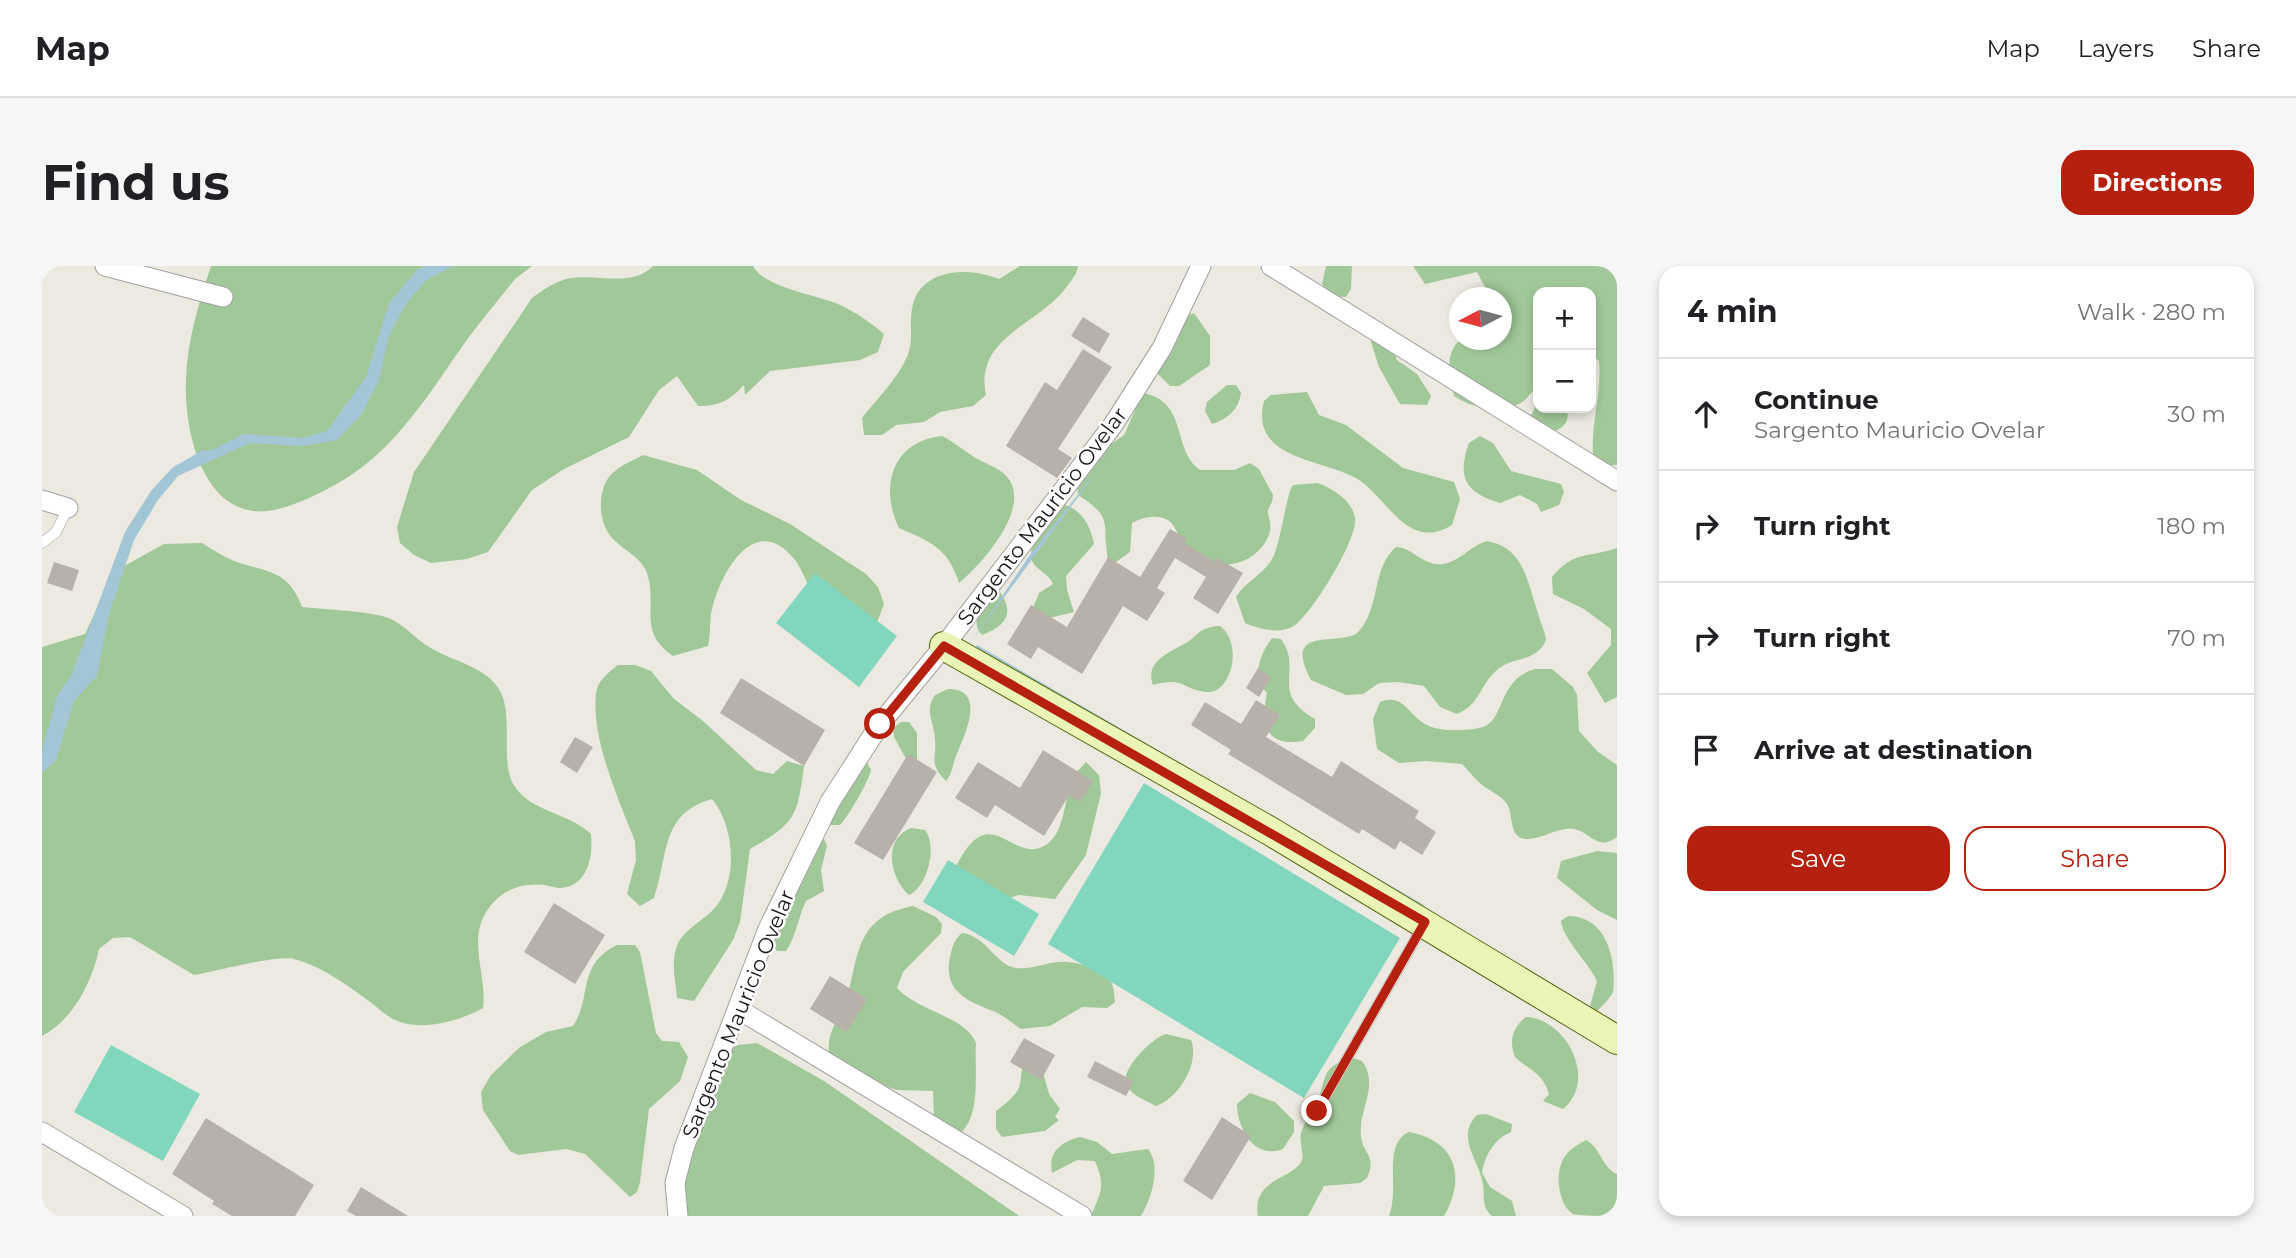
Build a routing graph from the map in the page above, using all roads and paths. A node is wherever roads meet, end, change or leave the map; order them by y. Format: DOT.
graph roads {
  1 [pos="105,266"];
  2 [pos="1200,266"];
  3 [pos="1271,266"];
  4 [pos="223,297"];
  5 [pos="1617,481"];
  6 [pos="42,500"];
  7 [pos="68,508"];
  8 [pos="42,543"];
  9 [pos="944,646"];
  10 [pos="1425,922"];
  11 [pos="737,1009"];
  12 [pos="1617,1039"];
  13 [pos="1317,1111"];
  14 [pos="42,1132"];
  15 [pos="183,1216"];
  16 [pos="678,1216"];
  17 [pos="1082,1216"];
  1 -- 4 [label="street"];
  2 -- 9 [label="street, Sargento Mauricio Ovelar"];
  3 -- 5 [label="street"];
  6 -- 7 [label="street"];
  7 -- 8 [label="lane"];
  9 -- 10 [label="street"];
  9 -- 11 [label="street, Sargento Mauricio Ovelar"];
  10 -- 12 [label="street"];
  10 -- 13 [label="lane"];
  11 -- 16 [label="street, Sargento Mauricio Ovelar"];
  11 -- 17 [label="street"];
  14 -- 15 [label="street"];
}
